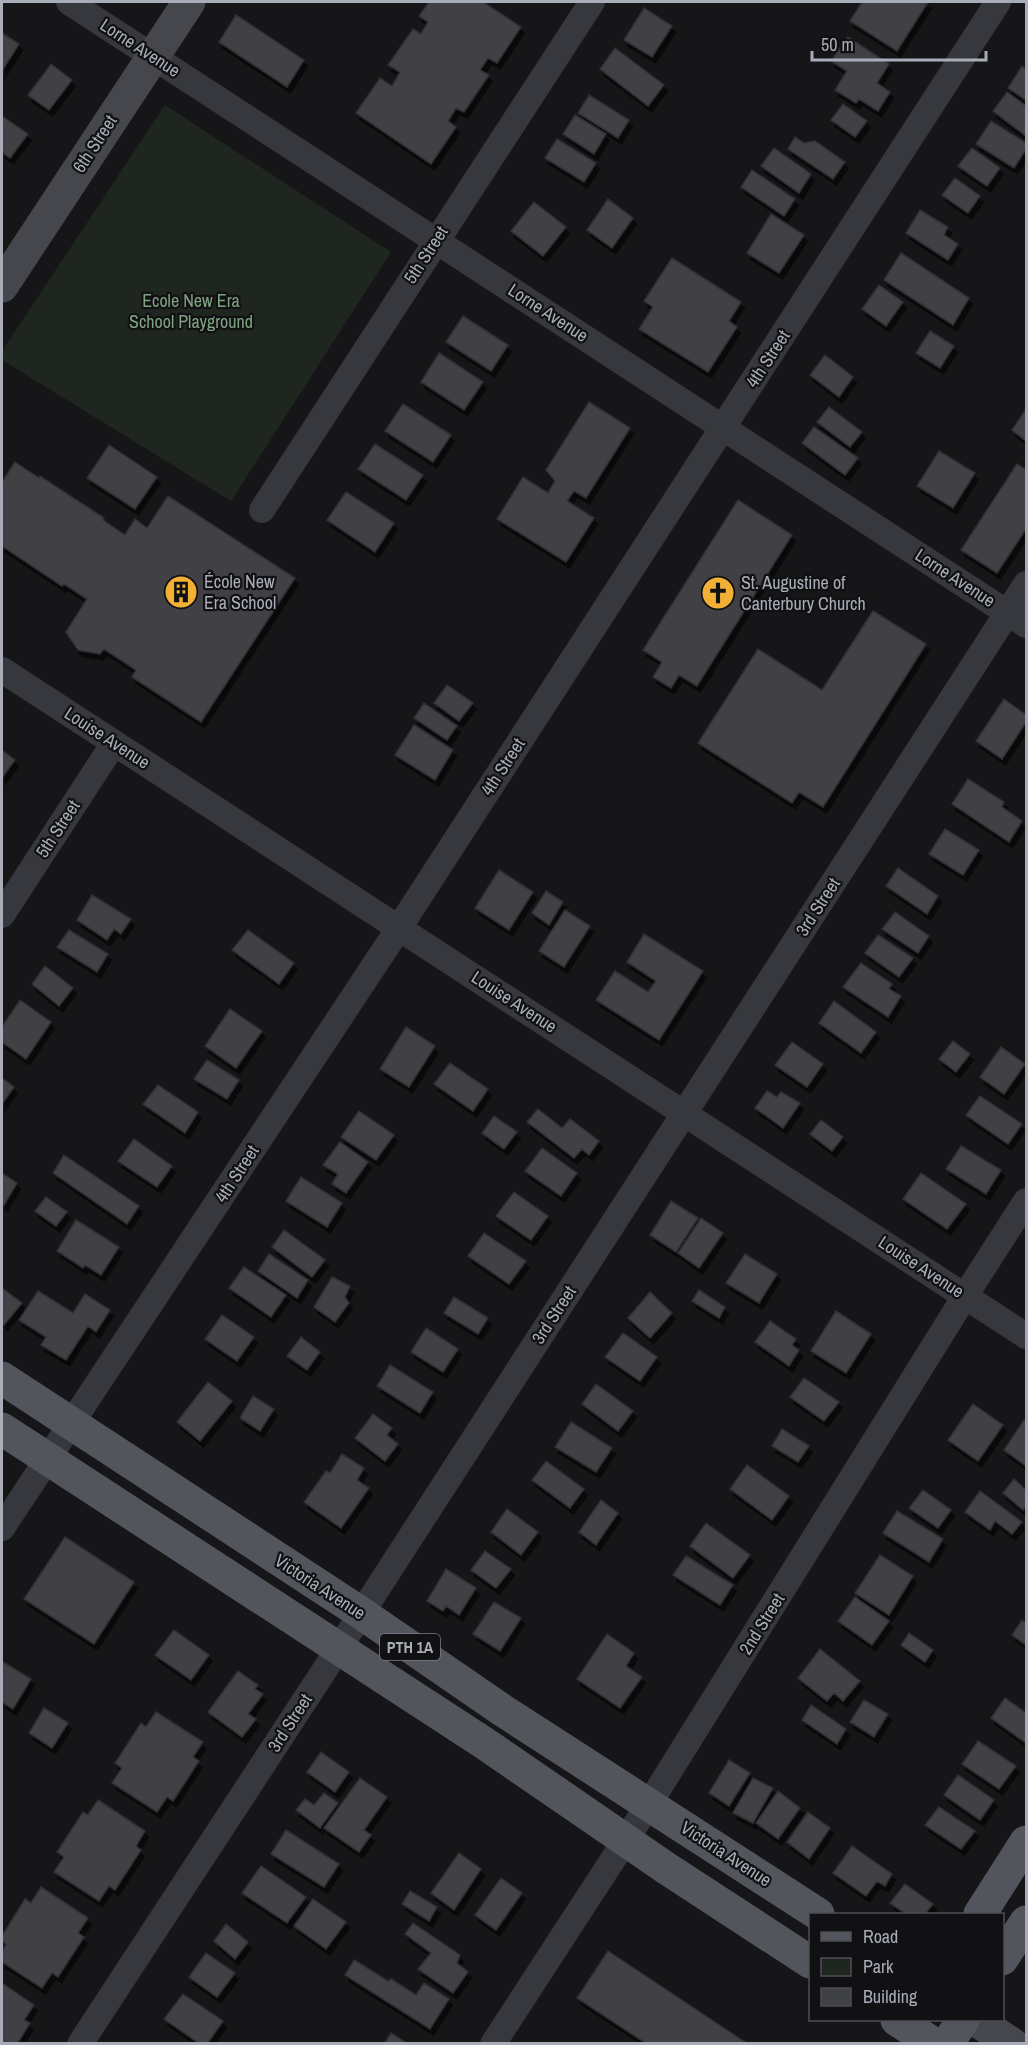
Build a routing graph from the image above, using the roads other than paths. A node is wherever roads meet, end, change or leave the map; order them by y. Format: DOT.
graph roads {
  1 [pos="69,2"];
  2 [pos="189,2"];
  3 [pos="592,2"];
  4 [pos="998,2"];
  5 [pos="153,57"];
  6 [pos="436,240"];
  7 [pos="2,286"];
  8 [pos="724,428"];
  9 [pos="262,510"];
  10 [pos="1026,584"];
  11 [pos="1017,619"];
  12 [pos="2,670"];
  13 [pos="114,743"];
  14 [pos="2,915"];
  15 [pos="399,928"];
  16 [pos="685,1113"];
  17 [pos="1026,1201"];
  18 [pos="965,1296"];
  19 [pos="1026,1336"];
  20 [pos="2,1378"];
  21 [pos="72,1424"];
  22 [pos="2,1429"];
  23 [pos="47,1459"];
  24 [pos="2,1528"];
  25 [pos="361,1613"];
  26 [pos="339,1648"];
  27 [pos="649,1804"];
  28 [pos="625,1840"];
  29 [pos="1026,1842"];
  30 [pos="817,1913"];
  31 [pos="981,1913"];
  32 [pos="1026,1922"];
  33 [pos="1004,1956"];
  34 [pos="809,1961"];
  35 [pos="962,2021"];
  36 [pos="979,2021"];
  37 [pos="80,2043"];
  38 [pos="493,2043"];
  39 [pos="947,2043"];
  40 [pos="1012,2043"];
  1 -- 5 [label="street, Lorne Avenue"];
  2 -- 5 [label="street, 6th Street"];
  3 -- 6 [label="street, 5th Street"];
  4 -- 8 [label="street, 4th Street"];
  5 -- 6 [label="street, Lorne Avenue"];
  5 -- 7 [label="street, 6th Street"];
  6 -- 8 [label="street, Lorne Avenue"];
  6 -- 9 [label="street, 5th Street"];
  8 -- 11 [label="street, Lorne Avenue"];
  8 -- 15 [label="street, 4th Street"];
  10 -- 11 [label="street, 3rd Street"];
  11 -- 16 [label="street, 3rd Street"];
  12 -- 13 [label="street, Louise Avenue"];
  13 -- 14 [label="street, 5th Street"];
  13 -- 15 [label="street, Louise Avenue"];
  15 -- 16 [label="street, Louise Avenue"];
  15 -- 21 [label="street, 4th Street"];
  16 -- 18 [label="street, Louise Avenue"];
  16 -- 25 [label="street, 3rd Street"];
  17 -- 18 [label="street, 2nd Street"];
  18 -- 19 [label="street, Louise Avenue"];
  18 -- 27 [label="street, 2nd Street"];
  20 -- 21 [label="main road, Victoria Avenue / PTH 1A"];
  21 -- 23 [label="street, 4th Street"];
  21 -- 25 [label="main road, Victoria Avenue / PTH 1A"];
  22 -- 23 [label="main road, PTH 1A"];
  23 -- 24 [label="street, 4th Street"];
  23 -- 26 [label="main road, PTH 1A"];
  25 -- 26 [label="street, 3rd Street"];
  25 -- 27 [label="main road, Victoria Avenue / PTH 1A"];
  26 -- 28 [label="main road, PTH 1A"];
  26 -- 37 [label="street, 3rd Street"];
  27 -- 28 [label="street, 2nd Street"];
  27 -- 30 [label="main road, Victoria Avenue / PTH 1A"];
  28 -- 34 [label="main road, PTH 1A"];
  28 -- 38 [label="street, 2nd Street"];
  29 -- 31 [label="main road"];
  32 -- 33 [label="main road"];
  35 -- 39 [label="main road"];
  36 -- 40 [label="street"];
}
